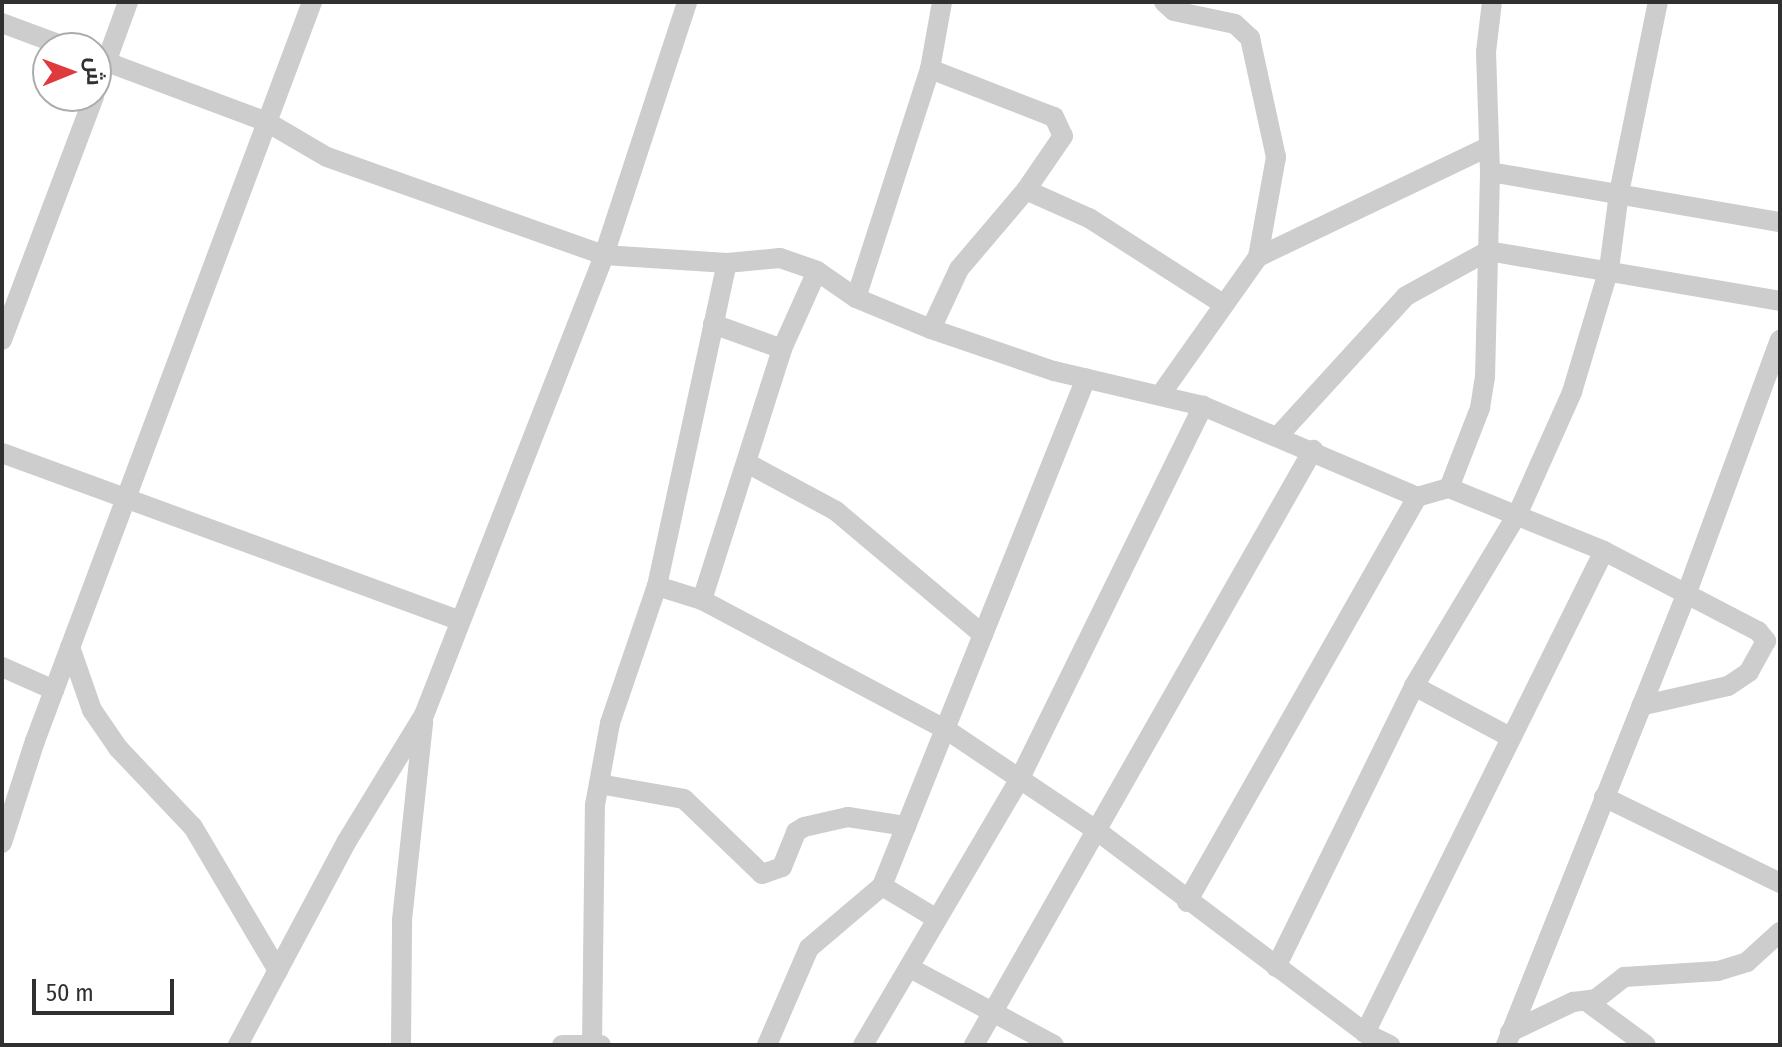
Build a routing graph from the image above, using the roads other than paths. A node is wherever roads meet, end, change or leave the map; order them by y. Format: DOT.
graph roads {
  1 [pos="128,2"];
  2 [pos="312,2"];
  3 [pos="687,2"];
  4 [pos="942,2"];
  5 [pos="1164,2"];
  6 [pos="1492,2"];
  7 [pos="1658,2"];
  8 [pos="2,23"];
  9 [pos="32,34"];
  10 [pos="112,36"];
  11 [pos="112,64"];
  12 [pos="930,69"];
  13 [pos="88,112"];
  14 [pos="267,122"];
  15 [pos="1486,148"];
  16 [pos="1490,172"];
  17 [pos="1026,190"];
  18 [pos="1619,193"];
  19 [pos="1780,222"];
  20 [pos="1488,251"];
  21 [pos="604,255"];
  22 [pos="1258,257"];
  23 [pos="727,263"];
  24 [pos="1609,269"];
  25 [pos="817,271"];
  26 [pos="856,298"];
  27 [pos="1780,301"];
  28 [pos="1223,304"];
  29 [pos="713,324"];
  30 [pos="931,329"];
  31 [pos="2,340"];
  32 [pos="1780,340"];
  33 [pos="782,349"];
  34 [pos="1086,378"];
  35 [pos="1161,394"];
  36 [pos="1203,406"];
  37 [pos="1279,435"];
  38 [pos="1313,450"];
  39 [pos="2,453"];
  40 [pos="747,463"];
  41 [pos="1449,488"];
  42 [pos="1417,497"];
  43 [pos="125,500"];
  44 [pos="1518,513"];
  45 [pos="1604,551"];
  46 [pos="657,586"];
  47 [pos="1686,595"];
  48 [pos="702,600"];
  49 [pos="458,620"];
  50 [pos="983,635"];
  51 [pos="70,647"];
  52 [pos="2,667"];
  53 [pos="1414,686"];
  54 [pos="54,690"];
  55 [pos="1641,706"];
  56 [pos="424,715"];
  57 [pos="947,730"];
  58 [pos="1510,737"];
  59 [pos="1020,778"];
  60 [pos="599,784"];
  61 [pos="1604,797"];
  62 [pos="906,826"];
  63 [pos="1096,830"];
  64 [pos="3,838"];
  65 [pos="1780,883"];
  66 [pos="882,886"];
  67 [pos="1187,902"];
  68 [pos="937,919"];
  69 [pos="1780,932"];
  70 [pos="1276,967"];
  71 [pos="910,968"];
  72 [pos="278,971"];
  73 [pos="1586,1001"];
  74 [pos="990,1013"];
  75 [pos="1365,1033"];
  76 [pos="1508,1039"];
  77 [pos="595,1044"];
  78 [pos="238,1045"];
  79 [pos="401,1045"];
  80 [pos="562,1045"];
  81 [pos="767,1045"];
  82 [pos="863,1045"];
  83 [pos="974,1045"];
  84 [pos="1054,1045"];
  85 [pos="1390,1045"];
  86 [pos="1646,1045"];
  1 -- 10 [label="street"];
  2 -- 14 [label="street"];
  3 -- 21 [label="street"];
  4 -- 12 [label="street"];
  5 -- 22 [label="street"];
  6 -- 15 [label="street"];
  7 -- 18 [label="street"];
  8 -- 9 [label="street"];
  11 -- 14 [label="street"];
  12 -- 17 [label="street"];
  12 -- 26 [label="street"];
  13 -- 31 [label="street"];
  14 -- 21 [label="street"];
  14 -- 43 [label="street"];
  15 -- 16 [label="street"];
  15 -- 22 [label="street"];
  16 -- 18 [label="street"];
  16 -- 20 [label="street"];
  17 -- 28 [label="street"];
  17 -- 30 [label="street"];
  18 -- 19 [label="street"];
  18 -- 24 [label="street"];
  20 -- 24 [label="street"];
  20 -- 37 [label="street"];
  20 -- 41 [label="street"];
  21 -- 23 [label="street"];
  21 -- 49 [label="street"];
  22 -- 28 [label="street"];
  23 -- 25 [label="street"];
  23 -- 29 [label="street"];
  24 -- 27 [label="street"];
  24 -- 44 [label="street"];
  25 -- 26 [label="street"];
  25 -- 33 [label="street"];
  26 -- 30 [label="street"];
  28 -- 35 [label="street"];
  29 -- 33 [label="street"];
  29 -- 46 [label="street"];
  30 -- 34 [label="street"];
  32 -- 47 [label="street"];
  33 -- 40 [label="street"];
  34 -- 35 [label="street"];
  34 -- 50 [label="street"];
  35 -- 36 [label="street"];
  36 -- 37 [label="street"];
  36 -- 59 [label="street"];
  37 -- 38 [label="street"];
  38 -- 42 [label="street"];
  38 -- 63 [label="street"];
  39 -- 43 [label="street"];
  40 -- 48 [label="street"];
  40 -- 50 [label="street"];
  41 -- 42 [label="street"];
  41 -- 44 [label="street"];
  42 -- 67 [label="street"];
  43 -- 49 [label="street"];
  43 -- 51 [label="street"];
  44 -- 45 [label="street"];
  44 -- 53 [label="street"];
  45 -- 47 [label="street"];
  45 -- 58 [label="street"];
  46 -- 48 [label="street"];
  46 -- 60 [label="street"];
  47 -- 55 [label="street"];
  47 -- 55 [label="street"];
  48 -- 57 [label="street"];
  49 -- 56 [label="street"];
  50 -- 57 [label="street"];
  51 -- 54 [label="street"];
  51 -- 72 [label="street"];
  52 -- 54 [label="street"];
  53 -- 58 [label="street"];
  53 -- 70 [label="street"];
  54 -- 64 [label="street"];
  55 -- 61 [label="street"];
  56 -- 72 [label="street"];
  56 -- 79 [label="street"];
  57 -- 59 [label="street"];
  57 -- 62 [label="street"];
  58 -- 75 [label="street"];
  59 -- 63 [label="street"];
  59 -- 68 [label="street"];
  60 -- 62 [label="street"];
  60 -- 77 [label="street"];
  61 -- 65 [label="street"];
  61 -- 76 [label="street"];
  62 -- 66 [label="street"];
  63 -- 67 [label="street"];
  63 -- 74 [label="street"];
  66 -- 68 [label="street"];
  66 -- 81 [label="street"];
  67 -- 70 [label="street"];
  68 -- 71 [label="street"];
  69 -- 73 [label="street"];
  70 -- 75 [label="street"];
  71 -- 74 [label="street"];
  71 -- 82 [label="street"];
  72 -- 78 [label="street"];
  73 -- 76 [label="street"];
  73 -- 86 [label="street"];
  74 -- 83 [label="street"];
  74 -- 84 [label="street"];
  75 -- 85 [label="street"];
  77 -- 80 [label="street"];
}
